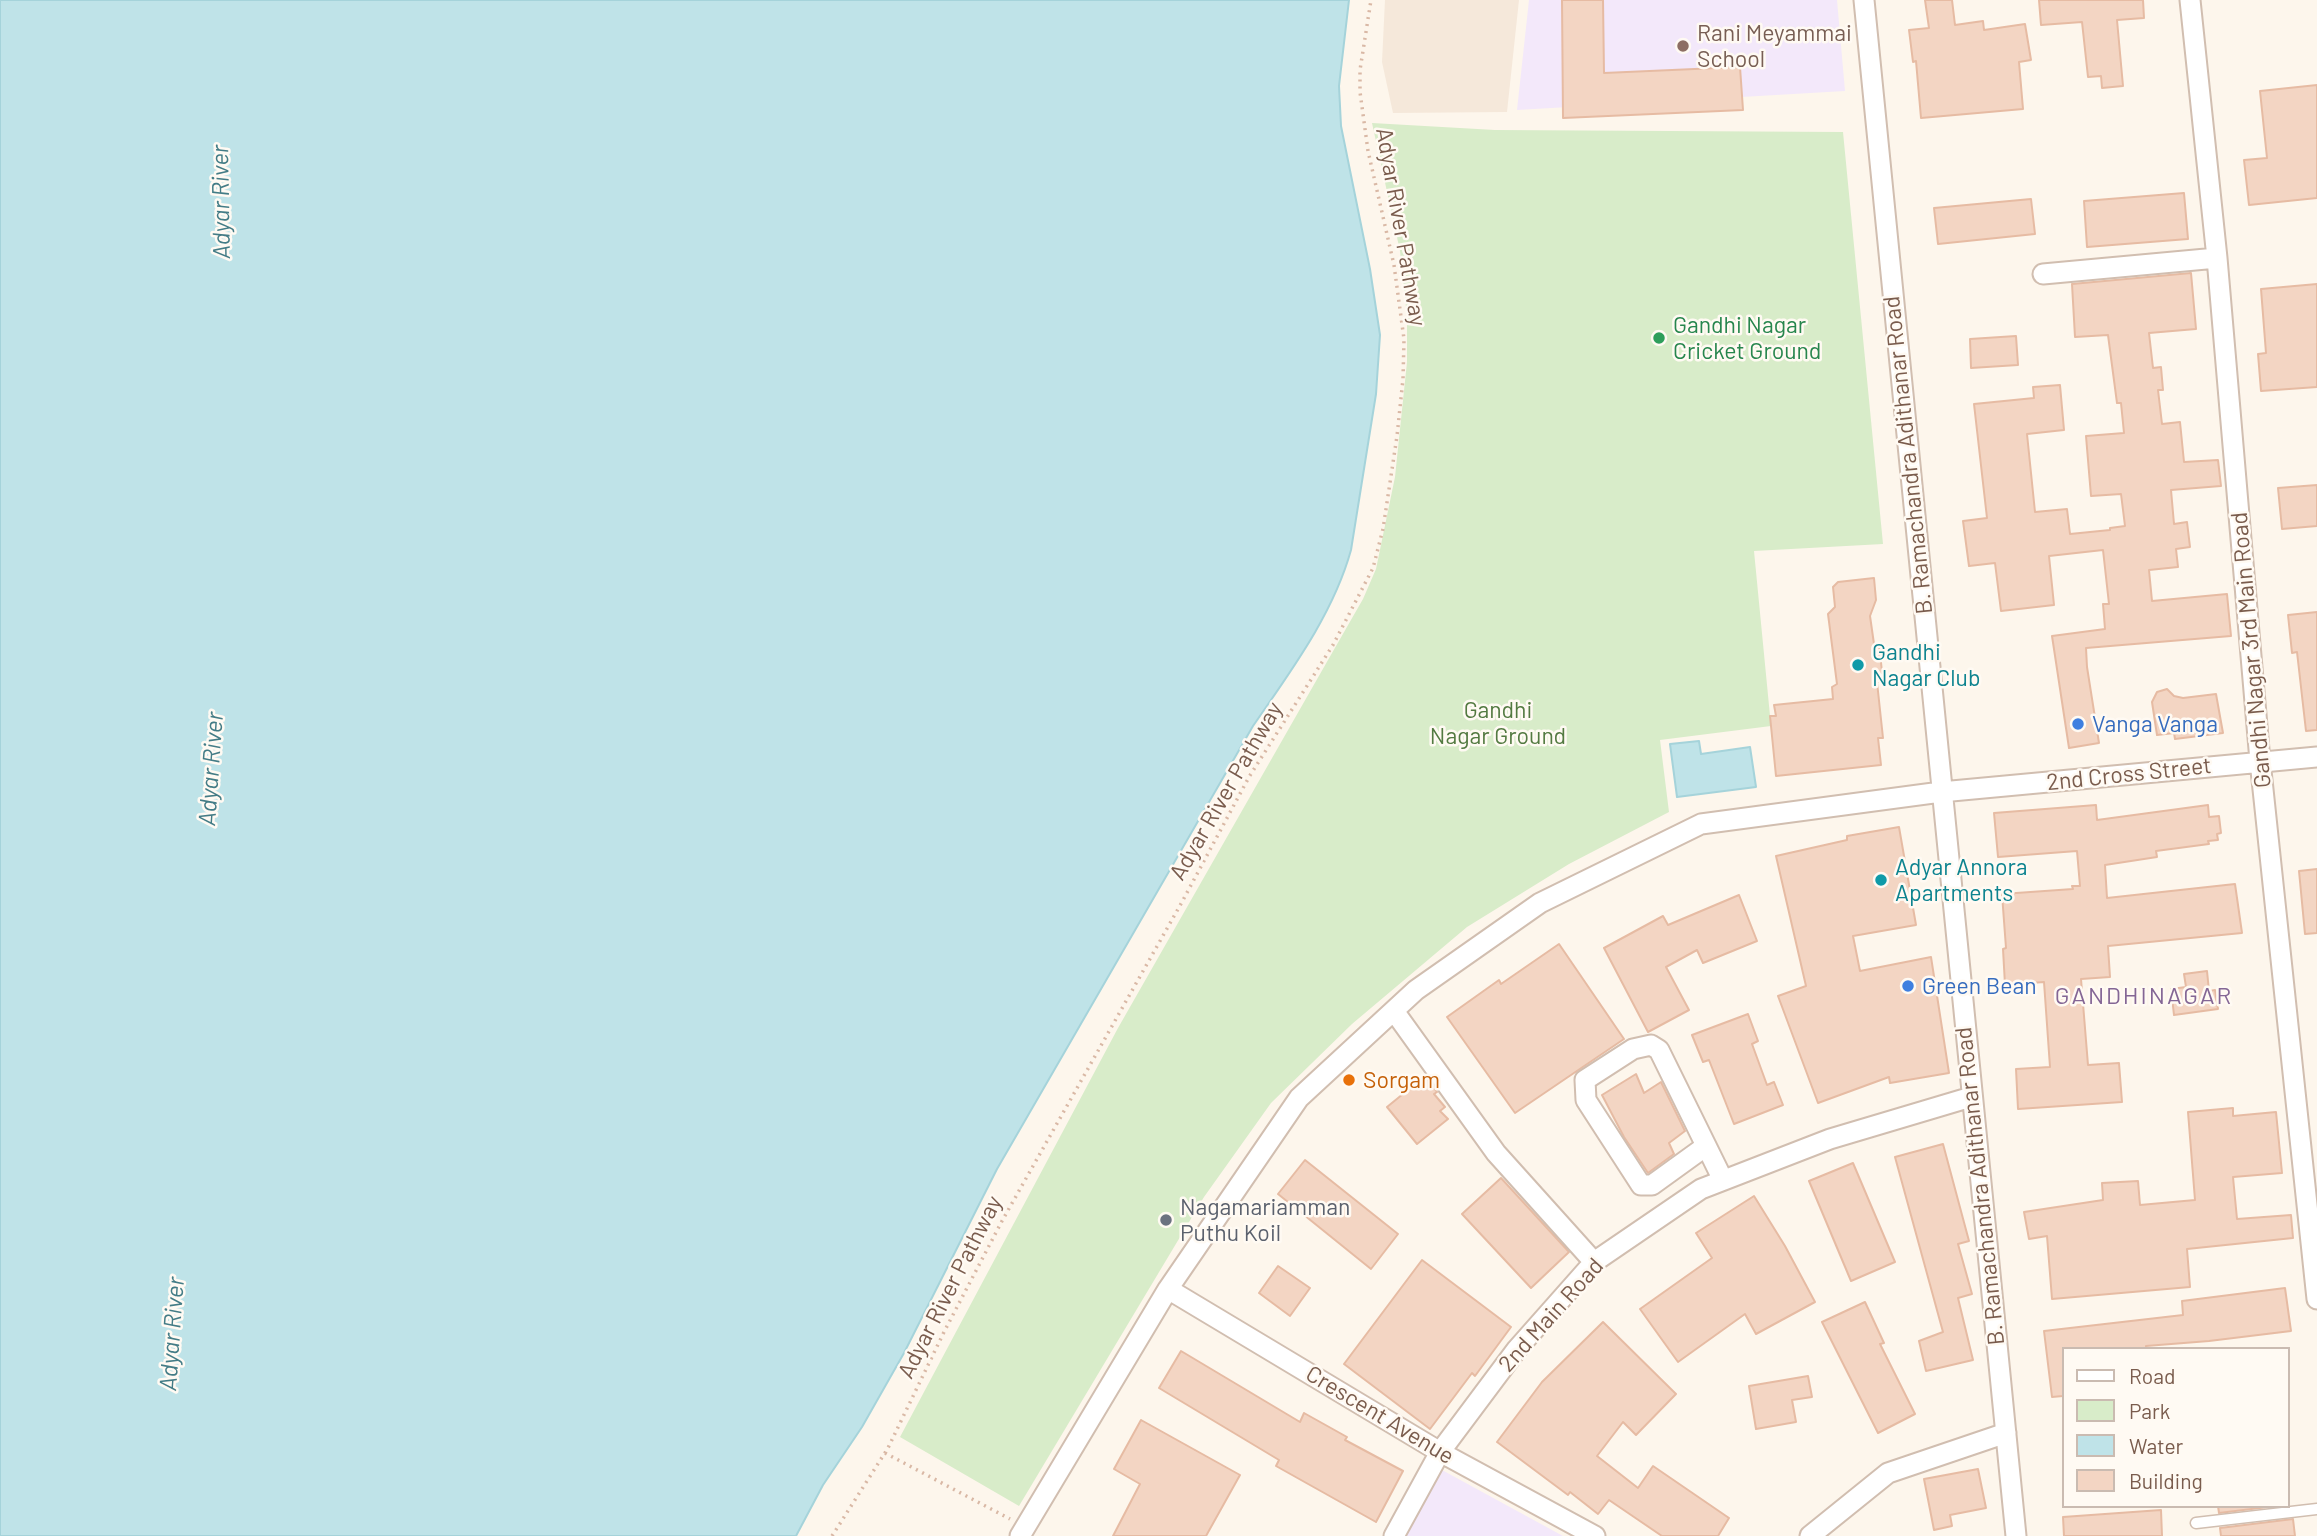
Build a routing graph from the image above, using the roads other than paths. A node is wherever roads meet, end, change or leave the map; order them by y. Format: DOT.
graph roads {
  1 [pos="1864,0"];
  2 [pos="2190,0"];
  3 [pos="2217,258"];
  4 [pos="2043,274"];
  5 [pos="2317,757"];
  6 [pos="2260,761"];
  7 [pos="1941,792"];
  8 [pos="1394,1011"];
  9 [pos="1971,1097"];
  10 [pos="1706,1146"];
  11 [pos="1723,1180"];
  12 [pos="1594,1262"];
  13 [pos="1168,1289"];
  14 [pos="2317,1299"];
  15 [pos="2006,1433"];
  16 [pos="1440,1452"];
  17 [pos="2317,1509"];
  18 [pos="2196,1524"];
  19 [pos="1022,1532"];
  20 [pos="1394,1536"];
  21 [pos="1595,1536"];
  22 [pos="1810,1536"];
  23 [pos="2016,1536"];
  1 -- 7 [label="street, B. Ramachandra Adithanar Road"];
  2 -- 3 [label="street, Gandhi Nagar 3rd Main Road"];
  3 -- 4 [label="street"];
  3 -- 6 [label="street, Gandhi Nagar 3rd Main Road"];
  5 -- 6 [label="street, 2nd Cross Street"];
  6 -- 7 [label="street, 2nd Cross Street"];
  6 -- 14 [label="street, Gandhi Nagar 3rd Main Road"];
  7 -- 8 [label="street, 2nd Cross Street"];
  7 -- 9 [label="street, B. Ramachandra Adithanar Road"];
  8 -- 12 [label="street"];
  8 -- 13 [label="street, 2nd Cross Street"];
  9 -- 11 [label="street, 2nd Main Road"];
  9 -- 15 [label="street, B. Ramachandra Adithanar Road"];
  10 -- 10 [label="street"];
  10 -- 11 [label="street"];
  11 -- 12 [label="street, 2nd Main Road"];
  12 -- 16 [label="street, 2nd Main Road"];
  13 -- 16 [label="street, Crescent Avenue"];
  13 -- 19 [label="street, 2nd Cross Street"];
  15 -- 22 [label="street"];
  15 -- 23 [label="street, B. Ramachandra Adithanar Road"];
  16 -- 20 [label="street, 2nd Main Road"];
  16 -- 21 [label="street, Crescent Avenue"];
  17 -- 18 [label="lane"];
}
